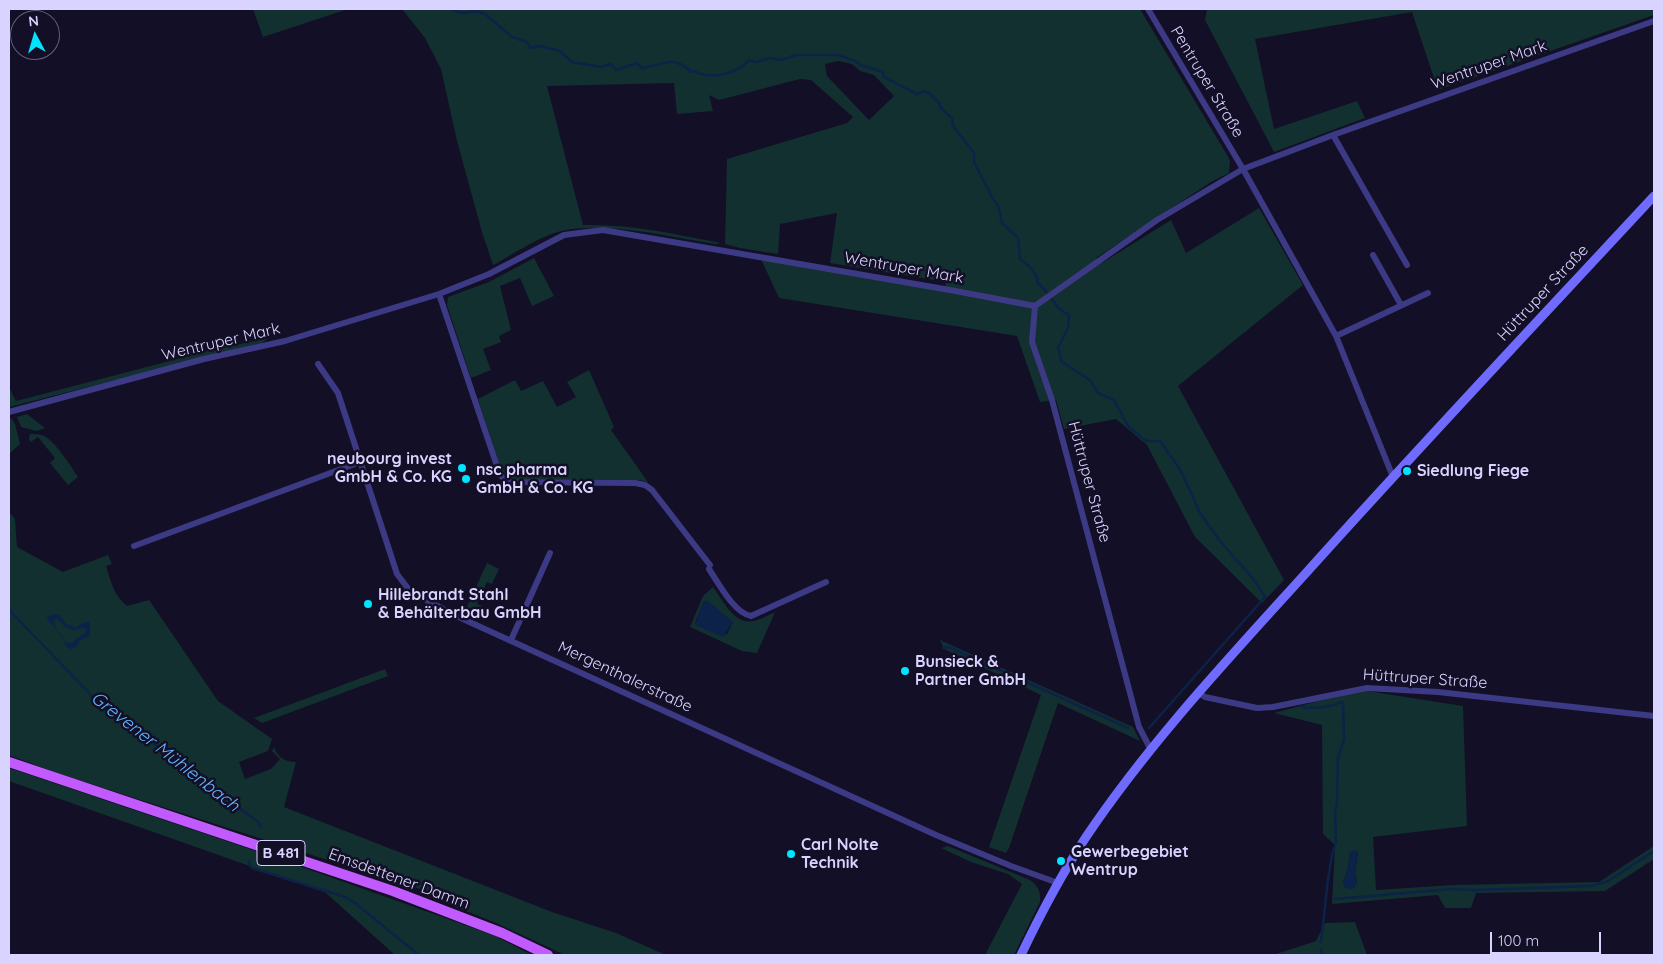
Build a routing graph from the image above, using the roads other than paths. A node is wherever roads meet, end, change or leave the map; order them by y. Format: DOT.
graph roads {
  1 [pos="1148,9"];
  2 [pos="1654,21"];
  3 [pos="1332,135"];
  4 [pos="1243,169"];
  5 [pos="1654,196"];
  6 [pos="1373,255"];
  7 [pos="1407,265"];
  8 [pos="440,294"];
  9 [pos="1428,294"];
  10 [pos="1035,306"];
  11 [pos="1401,306"];
  12 [pos="1336,336"];
  13 [pos="318,364"];
  14 [pos="9,412"];
  15 [pos="360,462"];
  16 [pos="1393,477"];
  17 [pos="134,546"];
  18 [pos="550,553"];
  19 [pos="826,582"];
  20 [pos="511,640"];
  21 [pos="1198,693"];
  22 [pos="1654,716"];
  23 [pos="1151,750"];
  24 [pos="9,762"];
  25 [pos="1058,883"];
  26 [pos="548,955"];
  27 [pos="1021,955"];
  1 -- 4 [label="street, Pentruper Straße"];
  2 -- 3 [label="street, Wentruper Mark"];
  3 -- 4 [label="street, Wentruper Mark"];
  3 -- 7 [label="street"];
  4 -- 10 [label="street, Wentruper Mark"];
  4 -- 12 [label="street"];
  5 -- 16 [label="main road, Hüttruper Straße"];
  6 -- 11 [label="street"];
  8 -- 10 [label="street, Wentruper Mark"];
  8 -- 14 [label="street, Wentruper Mark"];
  8 -- 19 [label="street"];
  9 -- 11 [label="street"];
  10 -- 23 [label="street, Hüttruper Straße"];
  11 -- 12 [label="street"];
  12 -- 16 [label="street"];
  13 -- 15 [label="street, Mergenthalerstraße"];
  15 -- 17 [label="street"];
  15 -- 20 [label="street, Mergenthalerstraße"];
  16 -- 21 [label="main road, Hüttruper Straße"];
  18 -- 20 [label="street"];
  20 -- 25 [label="street, Mergenthalerstraße"];
  21 -- 22 [label="street, Hüttruper Straße"];
  21 -- 23 [label="main road, Hüttruper Straße"];
  23 -- 25 [label="main road, Hüttruper Straße"];
  24 -- 26 [label="main road, Emsdettener Damm / B 481"];
  25 -- 27 [label="main road, Hüttruper Straße"];
}
